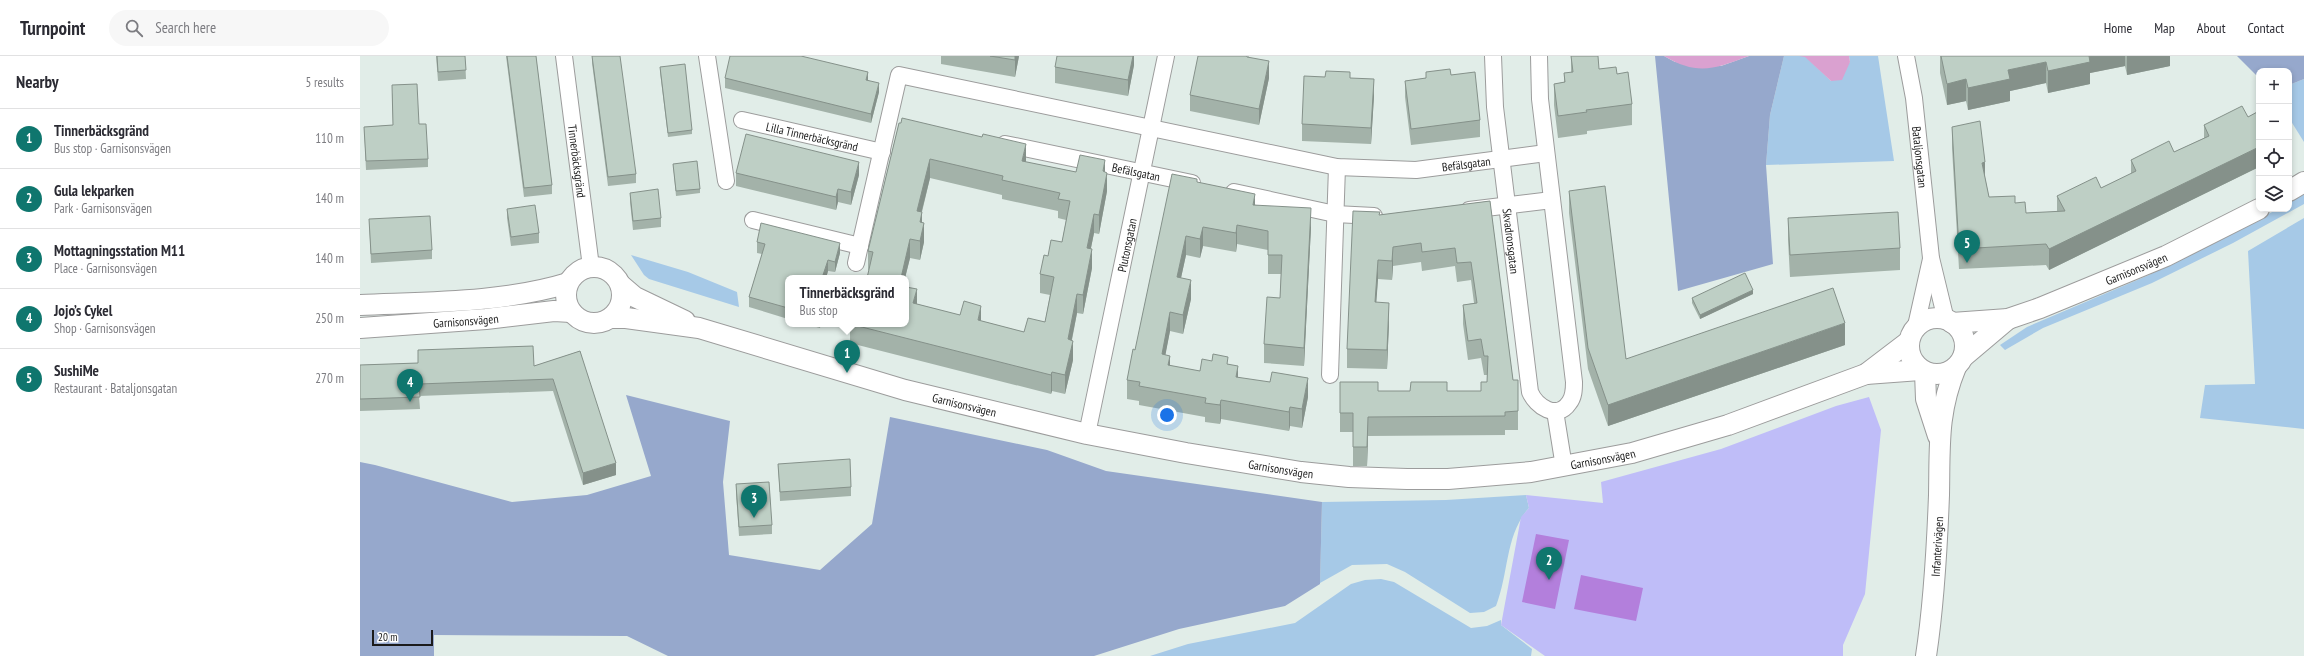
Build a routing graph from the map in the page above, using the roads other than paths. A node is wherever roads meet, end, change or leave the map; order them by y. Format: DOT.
graph roads {
  1 [pos="564,56"];
  2 [pos="707,56"];
  3 [pos="1166,56"];
  4 [pos="1494,56"];
  5 [pos="1539,56"];
  6 [pos="1906,56"];
  7 [pos="742,120"];
  8 [pos="1151,128"];
  9 [pos="991,141"];
  10 [pos="882,152"];
  11 [pos="1546,153"];
  12 [pos="1501,159"];
  13 [pos="1337,168"];
  14 [pos="1142,173"];
  15 [pos="726,181"];
  16 [pos="2304,182"];
  17 [pos="2292,189"];
  18 [pos="1552,200"];
  19 [pos="1506,205"];
  20 [pos="2256,210"];
  21 [pos="1452,212"];
  22 [pos="1336,214"];
  23 [pos="1391,216"];
  24 [pos="753,220"];
  25 [pos="860,246"];
  26 [pos="1931,258"];
  27 [pos="856,263"];
  28 [pos="591,267"];
  29 [pos="568,283"];
  30 [pos="621,285"];
  31 [pos="360,305"];
  32 [pos="571,312"];
  33 [pos="611,318"];
  34 [pos="2008,319"];
  35 [pos="1949,321"];
  36 [pos="360,328"];
  37 [pos="699,328"];
  38 [pos="1912,334"];
  39 [pos="1960,362"];
  40 [pos="1922,371"];
  41 [pos="1866,374"];
  42 [pos="1330,375"];
  43 [pos="1555,411"];
  44 [pos="1087,434"];
  45 [pos="1939,437"];
  46 [pos="1564,467"];
  47 [pos="1926,656"];
  1 -- 28 [label="street, Tinnerbäcksgränd"];
  2 -- 15 [label="street"];
  3 -- 8 [label="street, Plutonsgatan"];
  4 -- 12 [label="street, Skvadronsgatan"];
  5 -- 11 [label="street"];
  6 -- 26 [label="street, Bataljonsgatan"];
  7 -- 10 [label="street, Lilla Tinnerbäcksgränd"];
  8 -- 10 [label="street, Befälsgatan"];
  8 -- 13 [label="street, Befälsgatan"];
  8 -- 14 [label="street, Plutonsgatan"];
  9 -- 14 [label="street, Befälsgatan"];
  10 -- 25 [label="street"];
  11 -- 12 [label="street, Befälsgatan"];
  11 -- 18 [label="street"];
  12 -- 13 [label="street, Befälsgatan"];
  12 -- 19 [label="street, Skvadronsgatan"];
  13 -- 22 [label="street"];
  14 -- 22 [label="street, Befälsgatan"];
  14 -- 44 [label="street, Plutonsgatan"];
  16 -- 17 [label="street"];
  18 -- 19 [label="street"];
  18 -- 43 [label="street"];
  19 -- 21 [label="street"];
  19 -- 43 [label="street, Skvadronsgatan"];
  20 -- 34 [label="street, Garnisonsvägen"];
  22 -- 23 [label="street, Befälsgatan"];
  22 -- 42 [label="street"];
  24 -- 25 [label="street"];
  25 -- 27 [label="street"];
  26 -- 35 [label="street, Bataljonsgatan"];
  26 -- 38 [label="street, Bataljonsgatan"];
  28 -- 29 [label="street"];
  28 -- 30 [label="street"];
  29 -- 31 [label="street, Garnisonsvägen"];
  29 -- 32 [label="street"];
  30 -- 33 [label="street"];
  30 -- 37 [label="street, Garnisonsvägen"];
  32 -- 33 [label="street"];
  32 -- 36 [label="street, Garnisonsvägen"];
  33 -- 37 [label="street, Garnisonsvägen"];
  34 -- 35 [label="street, Garnisonsvägen"];
  34 -- 39 [label="street, Garnisonsvägen"];
  35 -- 38 [label="street"];
  35 -- 39 [label="street"];
  37 -- 44 [label="street, Garnisonsvägen"];
  38 -- 40 [label="street"];
  38 -- 41 [label="street, Garnisonsvägen"];
  39 -- 40 [label="street"];
  39 -- 45 [label="street, Infanterivägen"];
  40 -- 41 [label="street, Garnisonsvägen"];
  40 -- 45 [label="street, Infanterivägen"];
  41 -- 46 [label="street, Garnisonsvägen"];
  43 -- 46 [label="street"];
  44 -- 46 [label="street, Garnisonsvägen"];
  45 -- 47 [label="street, Infanterivägen"];
}
